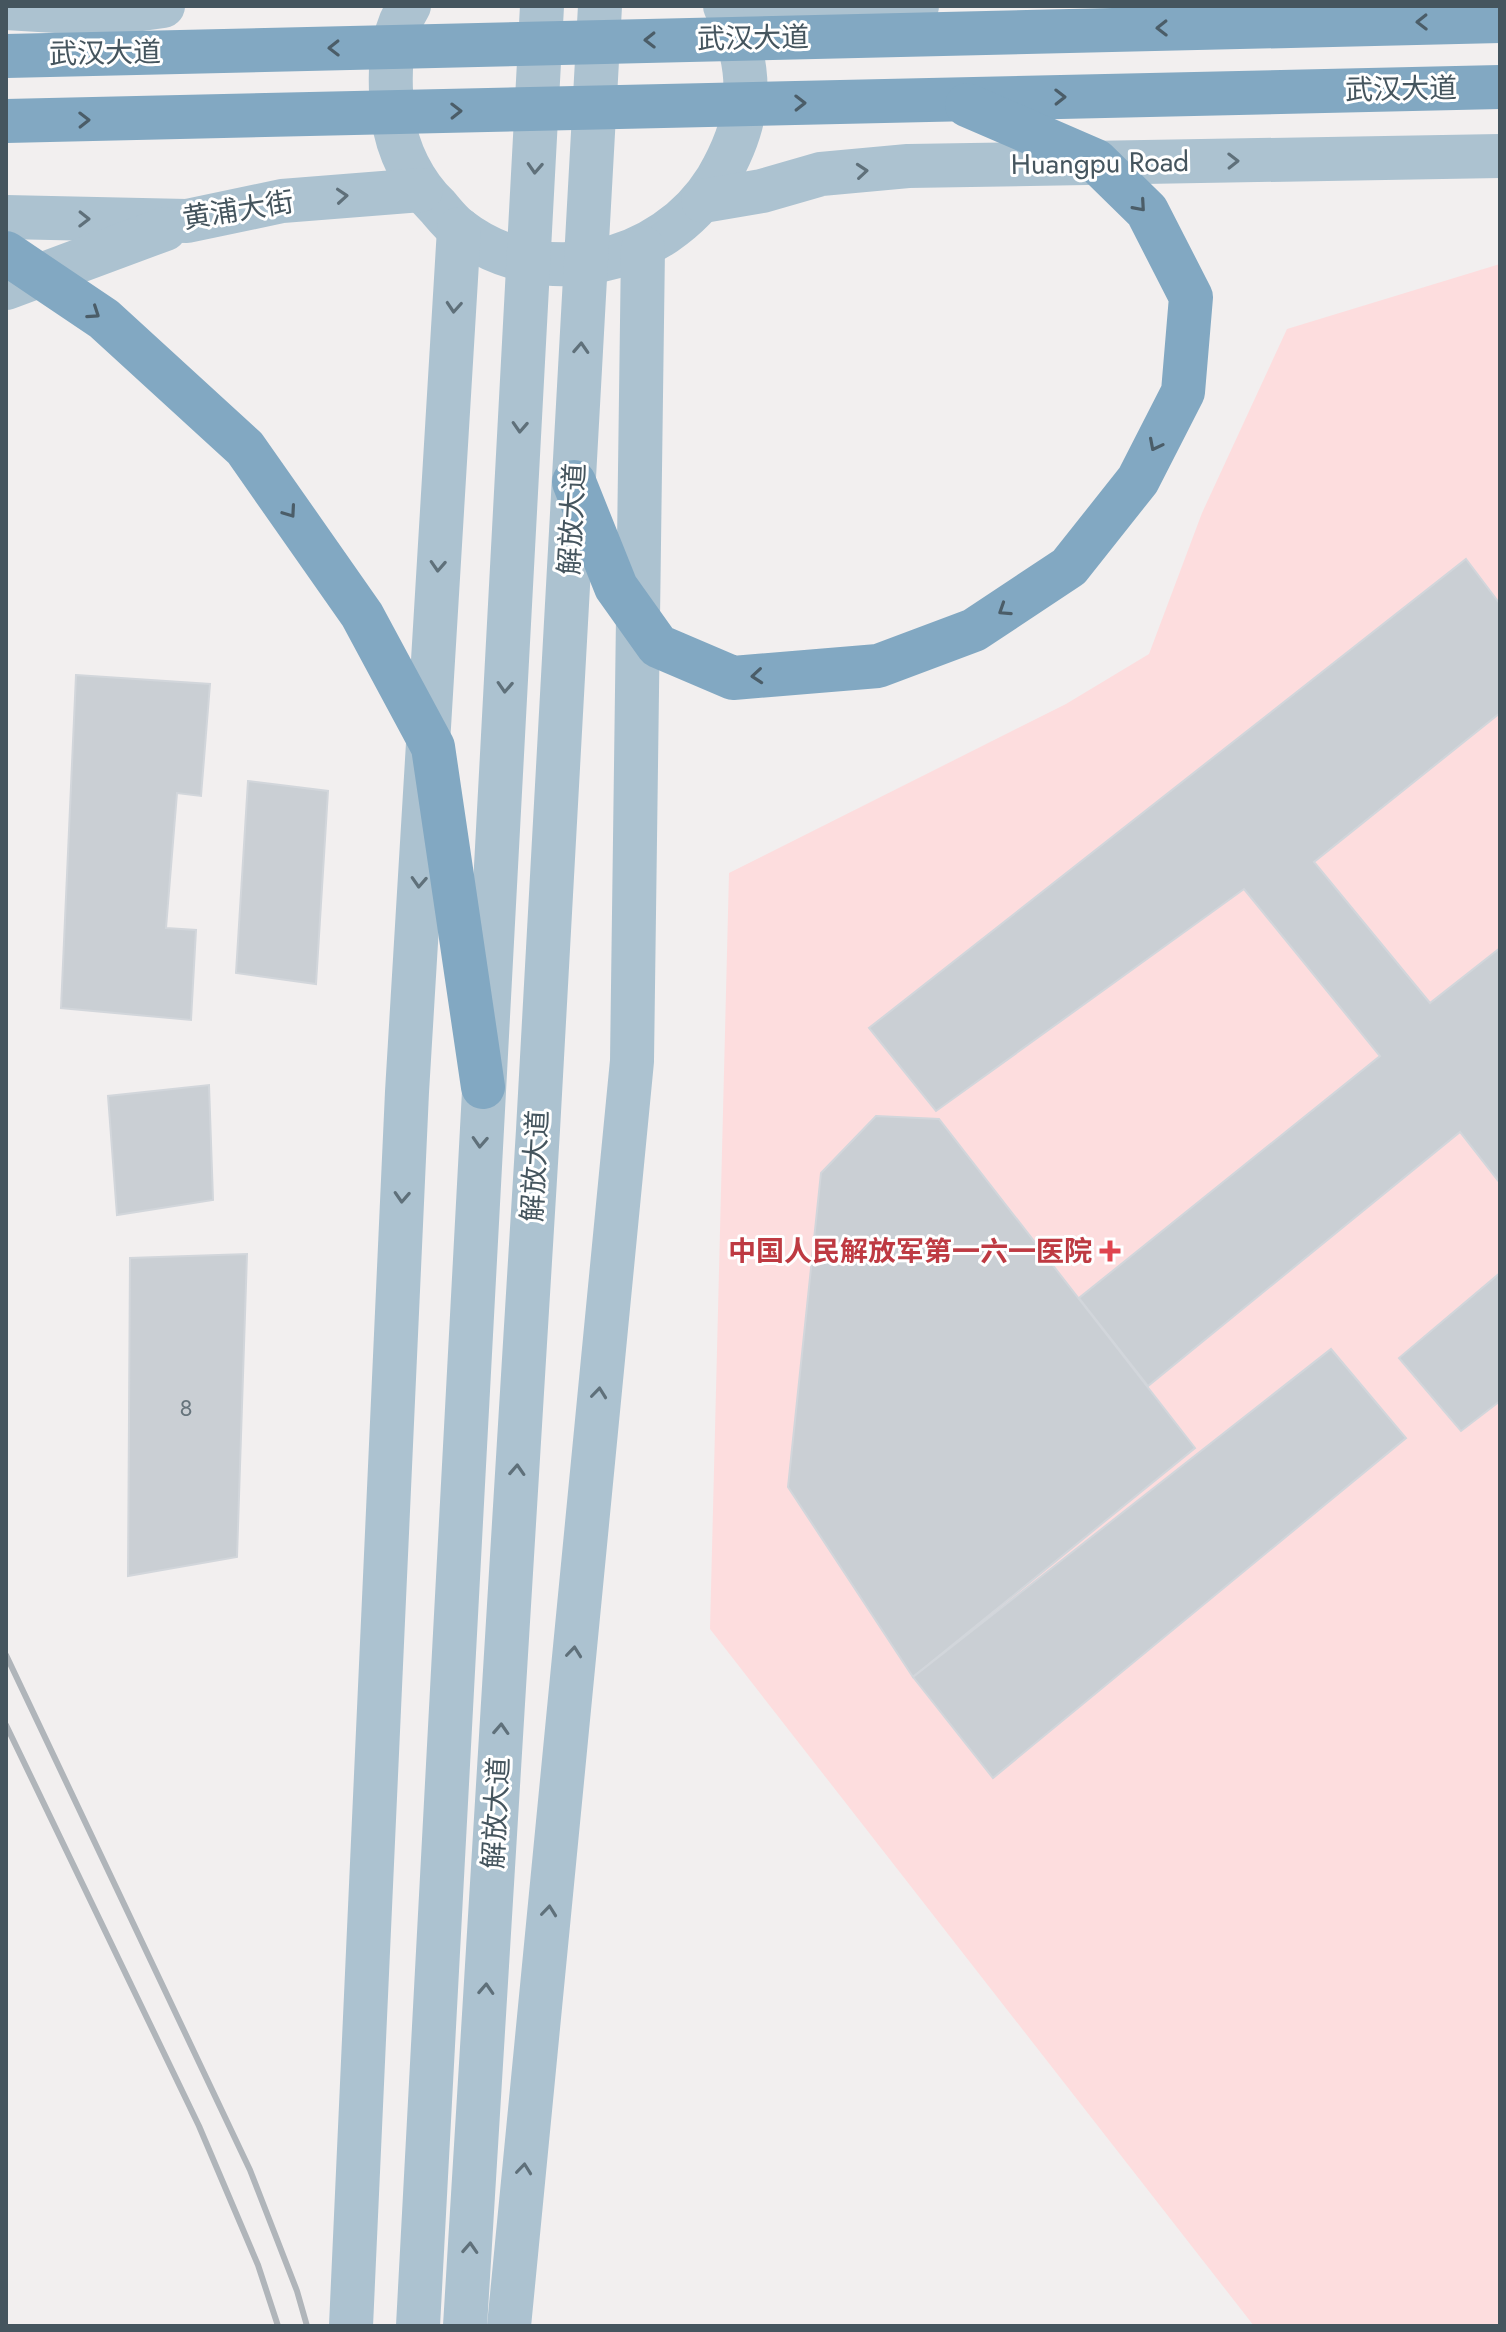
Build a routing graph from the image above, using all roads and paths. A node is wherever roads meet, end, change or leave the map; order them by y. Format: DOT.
graph roads {
  1 [pos="163,6"];
  2 [pos="409,6"];
  3 [pos="542,6"];
  4 [pos="600,6"];
  5 [pos="725,6"];
  6 [pos="765,6"];
  7 [pos="917,6"];
  8 [pos="1084,6"];
  9 [pos="6,8"];
  10 [pos="1500,21"];
  11 [pos="1005,32"];
  12 [pos="6,56"];
  13 [pos="1500,87"];
  14 [pos="954,99"];
  15 [pos="6,121"];
  16 [pos="1500,156"];
  17 [pos="421,190"];
  18 [pos="703,201"];
  19 [pos="6,217"];
  20 [pos="187,221"];
  21 [pos="459,229"];
  22 [pos="643,248"];
  23 [pos="6,253"];
  24 [pos="6,288"];
  25 [pos="574,482"];
  26 [pos="483,1087"];
  27 [pos="517,2247"];
  28 [pos="351,2326"];
  29 [pos="418,2326"];
  30 [pos="465,2326"];
  31 [pos="509,2326"];
  32 [pos="525,2326"];
  1 -- 9 [label="main road"];
  2 -- 17 [label="main road"];
  3 -- 26 [label="main road, one-way"];
  25 -- 4 [label="main road, 解放大道, one-way"];
  5 -- 18 [label="main road"];
  6 -- 7 [label="main road"];
  8 -- 11 [label="highway"];
  10 -- 11 [label="highway, 武汉大道, one-way"];
  11 -- 12 [label="highway, 武汉大道, one-way"];
  14 -- 13 [label="highway, 武汉大道, one-way"];
  15 -- 14 [label="highway, 武汉大道, one-way"];
  14 -- 25 [label="highway, one-way"];
  18 -- 16 [label="main road, Huangpu Road, one-way"];
  20 -- 17 [label="main road, 黄浦大街, one-way"];
  17 -- 21 [label="main road"];
  18 -- 22 [label="main road"];
  19 -- 20 [label="main road, 黄浦大街, one-way"];
  20 -- 24 [label="main road"];
  21 -- 22 [label="main road"];
  21 -- 28 [label="main road, one-way"];
  27 -- 22 [label="main road, one-way"];
  23 -- 26 [label="highway, one-way"];
  30 -- 25 [label="main road, 解放大道, one-way"];
  26 -- 29 [label="main road, one-way"];
  27 -- 31 [label="main road"];
  27 -- 32 [label="main road"];
}
